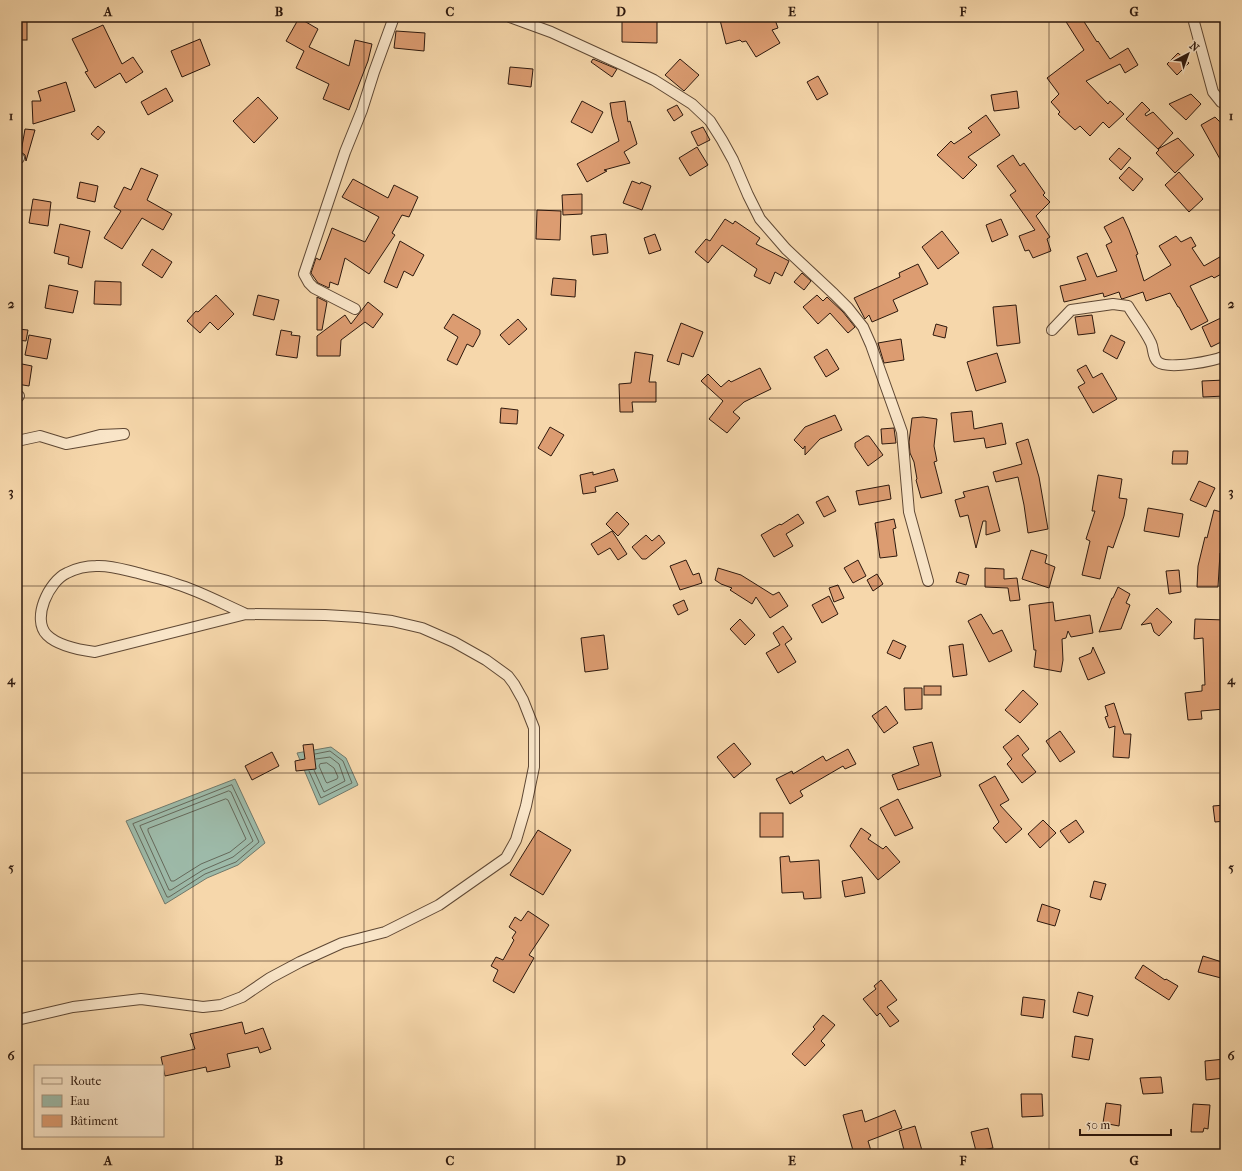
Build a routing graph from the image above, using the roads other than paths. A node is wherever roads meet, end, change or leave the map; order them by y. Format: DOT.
graph roads {
  1 [pos="394,17"];
  2 [pos="510,17"];
  3 [pos="1194,22"];
  4 [pos="1225,104"];
  5 [pos="355,309"];
  6 [pos="1052,330"];
  7 [pos="1225,356"];
  8 [pos="17,441"];
  9 [pos="66,444"];
  10 [pos="928,581"];
  11 [pos="246,614"];
  12 [pos="17,1020"];
  1 -- 5 [label="street"];
  2 -- 10 [label="street"];
  3 -- 4 [label="street"];
  6 -- 7 [label="street"];
  8 -- 9 [label="street"];
  11 -- 11 [label="street"];
  11 -- 12 [label="street"];
}
